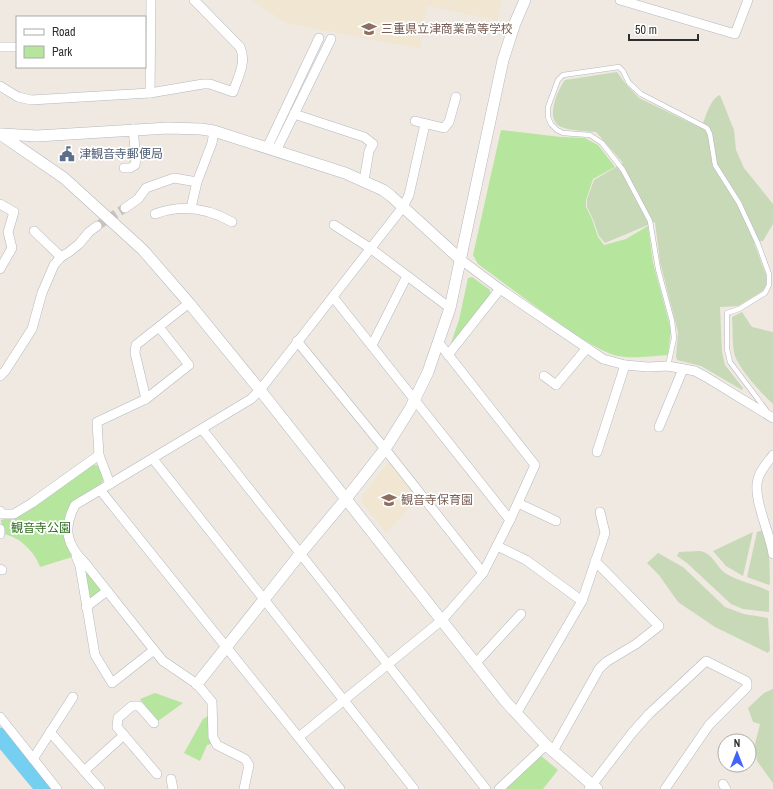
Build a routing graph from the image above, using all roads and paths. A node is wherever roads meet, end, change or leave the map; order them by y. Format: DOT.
graph roads {
  1 [pos="152,0"];
  2 [pos="194,0"];
  3 [pos="525,0"];
  4 [pos="620,0"];
  5 [pos="748,0"];
  6 [pos="319,38"];
  7 [pos="331,38"];
  8 [pos="0,47"];
  9 [pos="16,47"];
  10 [pos="148,48"];
  11 [pos="0,86"];
  12 [pos="150,93"];
  13 [pos="456,97"];
  14 [pos="294,114"];
  15 [pos="415,121"];
  16 [pos="425,124"];
  17 [pos="133,130"];
  18 [pos="214,131"];
  19 [pos="1,134"];
  20 [pos="271,149"];
  21 [pos="124,168"];
  22 [pos="364,181"];
  23 [pos="197,182"];
  24 [pos="0,204"];
  25 [pos="403,207"];
  26 [pos="125,208"];
  27 [pos="191,208"];
  28 [pos="155,214"];
  29 [pos="232,222"];
  30 [pos="334,225"];
  31 [pos="97,226"];
  32 [pos="34,231"];
  33 [pos="370,248"];
  34 [pos="61,257"];
  35 [pos="460,259"];
  36 [pos="1,267"];
  37 [pos="407,276"];
  38 [pos="500,289"];
  39 [pos="333,297"];
  40 [pos="189,302"];
  41 [pos="450,308"];
  42 [pos="159,327"];
  43 [pos="297,341"];
  44 [pos="439,343"];
  45 [pos="372,345"];
  46 [pos="587,348"];
  47 [pos="448,355"];
  48 [pos="625,365"];
  49 [pos="668,366"];
  50 [pos="684,369"];
  51 [pos="0,376"];
  52 [pos="544,376"];
  53 [pos="260,390"];
  54 [pos="146,399"];
  55 [pos="415,399"];
  56 [pos="771,416"];
  57 [pos="658,427"];
  58 [pos="202,429"];
  59 [pos="385,449"];
  60 [pos="597,452"];
  61 [pos="99,455"];
  62 [pos="773,455"];
  63 [pos="153,459"];
  64 [pos="110,484"];
  65 [pos="101,490"];
  66 [pos="345,500"];
  67 [pos="518,502"];
  68 [pos="600,512"];
  69 [pos="0,514"];
  70 [pos="510,520"];
  71 [pos="556,521"];
  72 [pos="0,529"];
  73 [pos="0,534"];
  74 [pos="497,546"];
  75 [pos="76,554"];
  76 [pos="300,554"];
  77 [pos="773,554"];
  78 [pos="595,561"];
  79 [pos="483,573"];
  80 [pos="107,591"];
  81 [pos="264,600"];
  82 [pos="582,601"];
  83 [pos="86,607"];
  84 [pos="521,614"];
  85 [pos="442,620"];
  86 [pos="227,648"];
  87 [pos="154,650"];
  88 [pos="387,664"];
  89 [pos="475,664"];
  90 [pos="197,684"];
  91 [pos="73,697"];
  92 [pos="344,700"];
  93 [pos="516,714"];
  94 [pos="0,717"];
  95 [pos="154,723"];
  96 [pos="50,732"];
  97 [pos="124,735"];
  98 [pos="299,738"];
  99 [pos="549,748"];
  100 [pos="33,758"];
  101 [pos="84,771"];
  102 [pos="157,774"];
  103 [pos="171,779"];
  104 [pos="593,788"];
  105 [pos="57,789"];
  106 [pos="100,789"];
  107 [pos="173,789"];
  108 [pos="244,789"];
  109 [pos="340,789"];
  110 [pos="414,789"];
  111 [pos="486,789"];
  112 [pos="499,789"];
  113 [pos="665,789"];
  1 -- 10 [label="street"];
  2 -- 12 [label="street"];
  3 -- 35 [label="street"];
  4 -- 5 [label="street"];
  6 -- 20 [label="street"];
  7 -- 14 [label="street"];
  8 -- 9 [label="street"];
  10 -- 12 [label="street"];
  11 -- 12 [label="street"];
  13 -- 16 [label="street"];
  14 -- 20 [label="street"];
  14 -- 22 [label="street"];
  15 -- 16 [label="street"];
  16 -- 25 [label="street"];
  17 -- 18 [label="street"];
  17 -- 19 [label="street"];
  17 -- 21 [label="street"];
  18 -- 20 [label="street"];
  18 -- 23 [label="street"];
  19 -- 40 [label="street"];
  20 -- 22 [label="street"];
  22 -- 25 [label="street"];
  23 -- 26 [label="street"];
  23 -- 27 [label="street"];
  24 -- 36 [label="street"];
  25 -- 33 [label="street"];
  25 -- 35 [label="street"];
  27 -- 28 [label="street"];
  27 -- 29 [label="street"];
  30 -- 33 [label="street"];
  31 -- 34 [label="street"];
  32 -- 34 [label="street"];
  33 -- 37 [label="street"];
  33 -- 39 [label="street"];
  34 -- 51 [label="street"];
  35 -- 38 [label="street"];
  35 -- 41 [label="street"];
  37 -- 41 [label="street"];
  37 -- 45 [label="street"];
  38 -- 46 [label="street"];
  38 -- 47 [label="street"];
  39 -- 43 [label="street"];
  39 -- 45 [label="street"];
  40 -- 42 [label="street"];
  40 -- 53 [label="street"];
  41 -- 44 [label="street"];
  42 -- 54 [label="street"];
  42 -- 54 [label="street"];
  43 -- 53 [label="street"];
  43 -- 59 [label="street"];
  44 -- 47 [label="street"];
  44 -- 55 [label="street"];
  45 -- 55 [label="street"];
  46 -- 48 [label="street"];
  46 -- 52 [label="street"];
  47 -- 67 [label="street"];
  48 -- 49 [label="street"];
  48 -- 60 [label="street"];
  49 -- 50 [label="street"];
  49 -- 56 [label="lane"];
  50 -- 56 [label="street"];
  50 -- 57 [label="street"];
  53 -- 58 [label="street"];
  53 -- 66 [label="street"];
  54 -- 61 [label="street"];
  55 -- 59 [label="street"];
  55 -- 70 [label="street"];
  58 -- 63 [label="street"];
  58 -- 76 [label="street"];
  59 -- 66 [label="street"];
  59 -- 79 [label="street"];
  61 -- 64 [label="street"];
  61 -- 69 [label="street"];
  62 -- 77 [label="street"];
  63 -- 64 [label="street"];
  63 -- 81 [label="street"];
  64 -- 65 [label="street"];
  65 -- 75 [label="street"];
  65 -- 86 [label="street"];
  66 -- 76 [label="street"];
  66 -- 85 [label="street"];
  67 -- 70 [label="street"];
  67 -- 71 [label="street"];
  68 -- 78 [label="street"];
  70 -- 74 [label="street"];
  72 -- 73 [label="street"];
  74 -- 79 [label="street"];
  74 -- 82 [label="street"];
  75 -- 80 [label="street"];
  75 -- 83 [label="street"];
  76 -- 81 [label="street"];
  76 -- 88 [label="street"];
  78 -- 82 [label="street"];
  78 -- 99 [label="street"];
  79 -- 85 [label="street"];
  80 -- 83 [label="street"];
  80 -- 87 [label="street"];
  81 -- 86 [label="street"];
  81 -- 92 [label="street"];
  82 -- 93 [label="street"];
  83 -- 87 [label="street"];
  84 -- 89 [label="street"];
  85 -- 88 [label="street"];
  85 -- 89 [label="street"];
  86 -- 90 [label="street"];
  86 -- 98 [label="street"];
  87 -- 90 [label="street"];
  88 -- 92 [label="street"];
  88 -- 111 [label="street"];
  89 -- 93 [label="street"];
  90 -- 108 [label="street"];
  91 -- 96 [label="street"];
  92 -- 98 [label="street"];
  92 -- 110 [label="street"];
  93 -- 99 [label="street"];
  94 -- 100 [label="street"];
  95 -- 97 [label="street"];
  96 -- 100 [label="street"];
  96 -- 101 [label="street"];
  97 -- 101 [label="street"];
  97 -- 102 [label="street"];
  98 -- 109 [label="street"];
  99 -- 104 [label="street"];
  99 -- 112 [label="street"];
  100 -- 105 [label="street"];
  101 -- 106 [label="street"];
  103 -- 107 [label="street"];
  104 -- 113 [label="street"];
}
